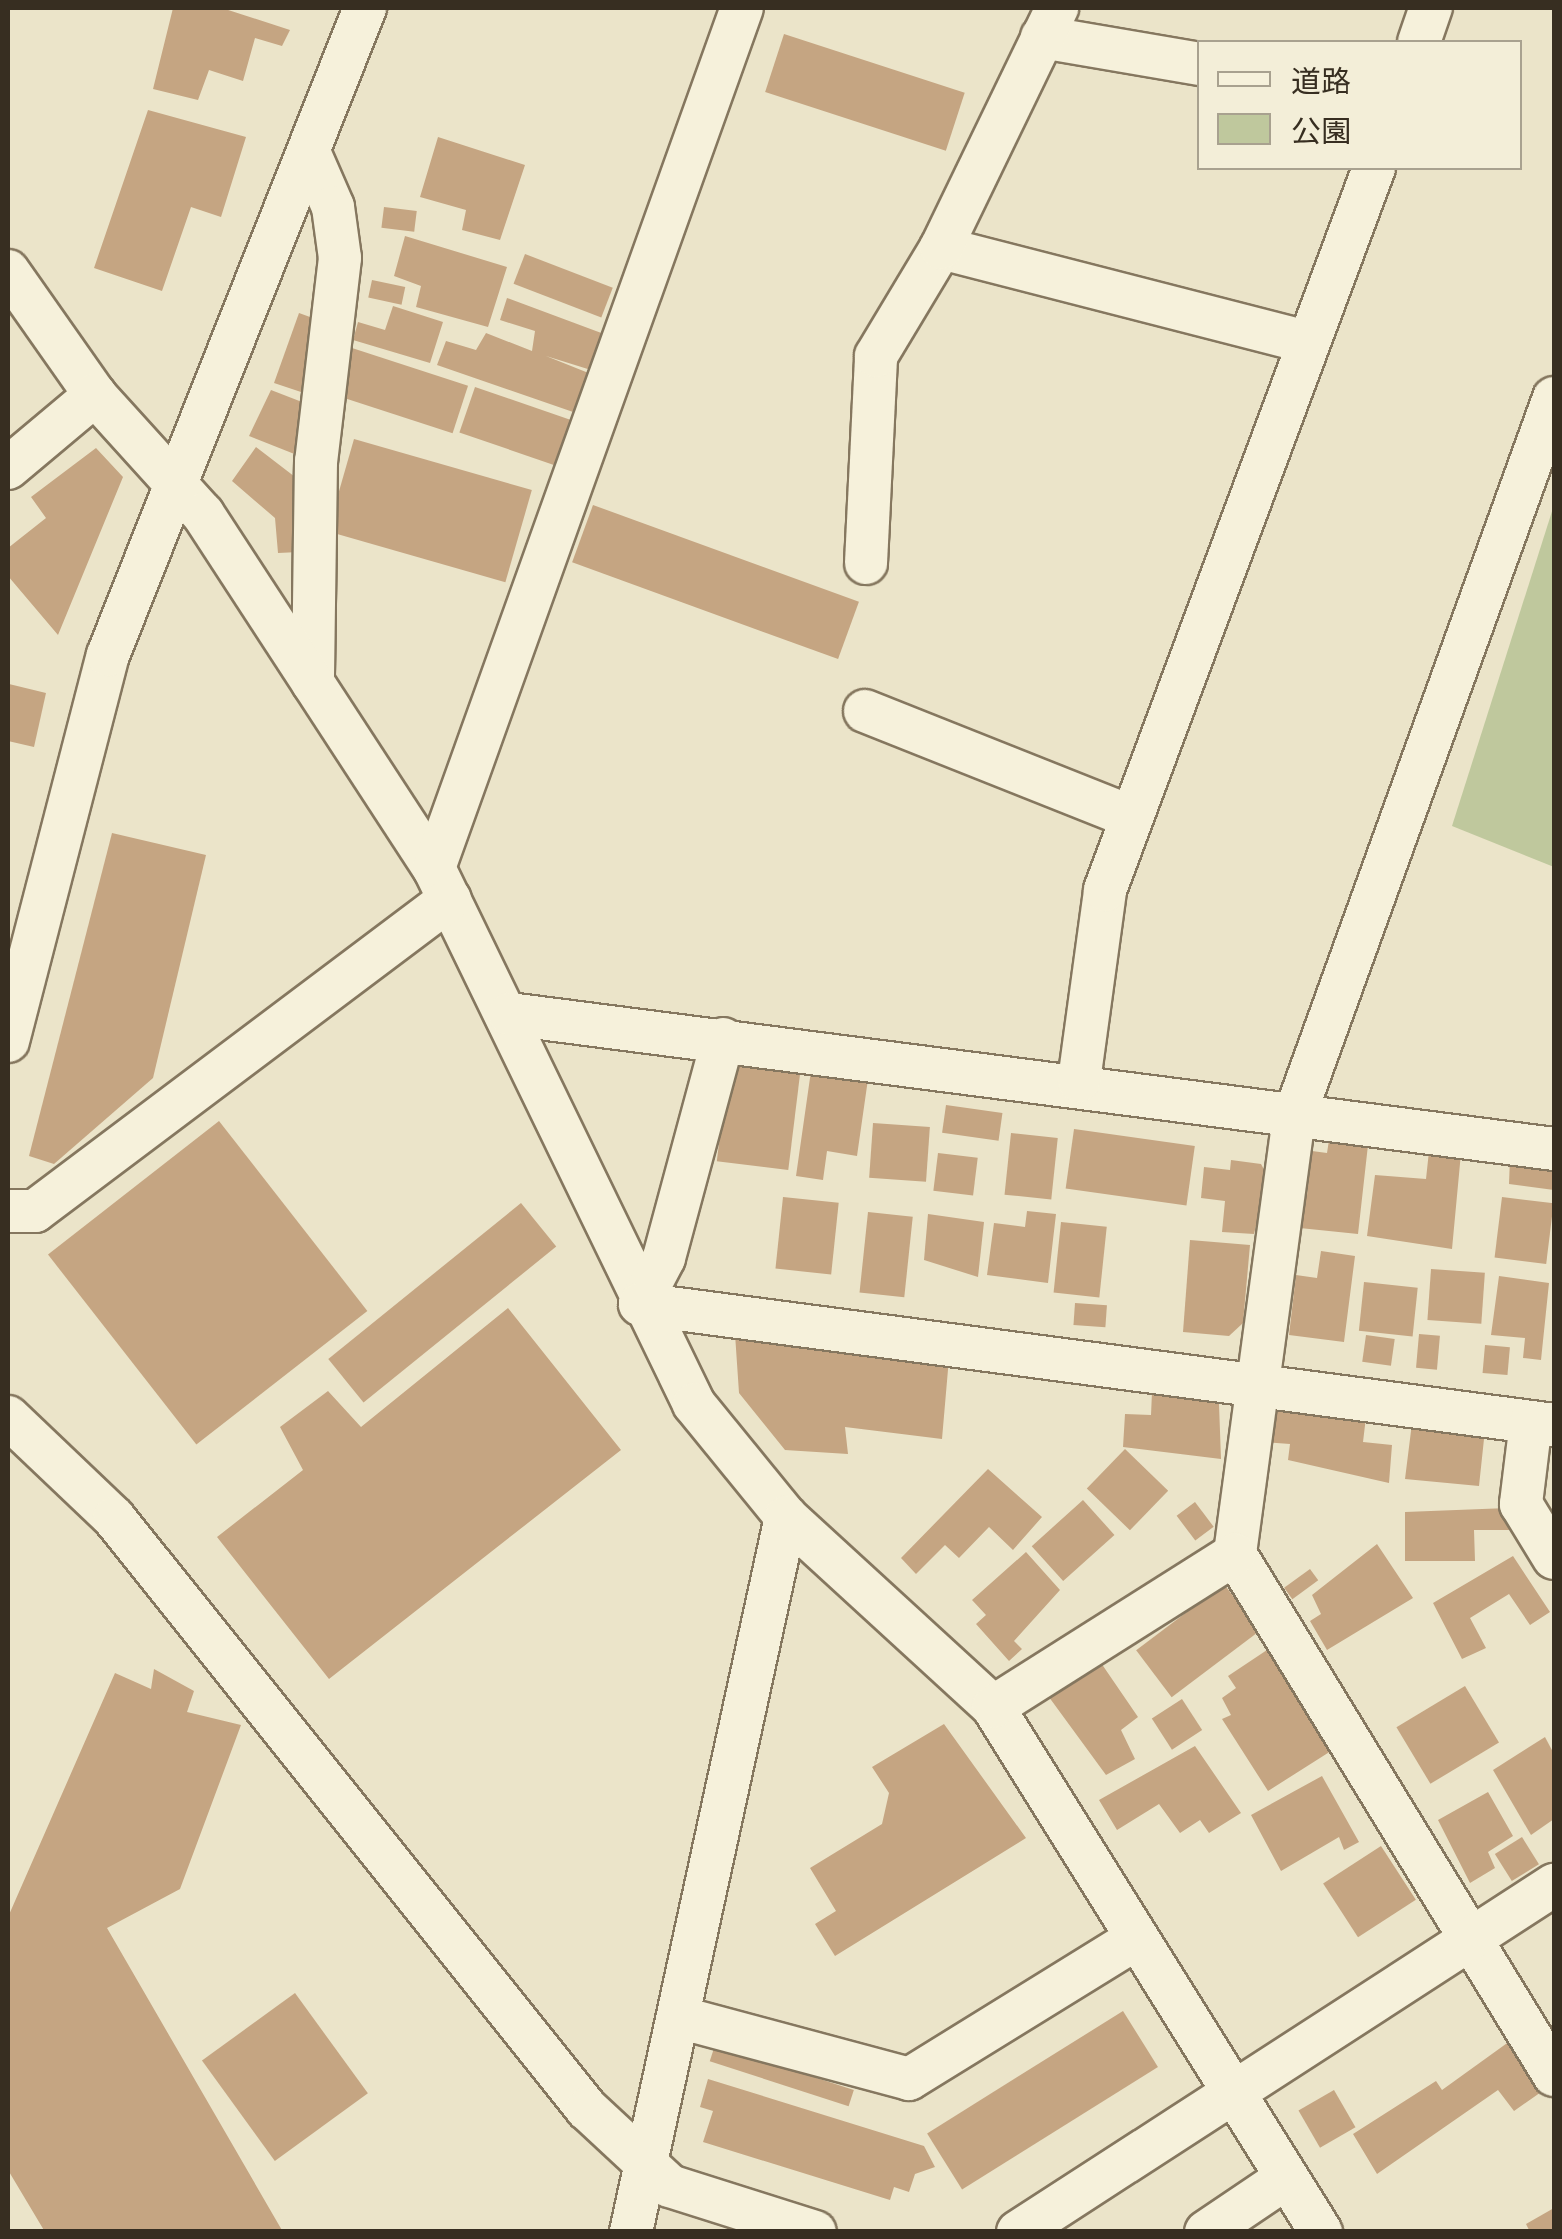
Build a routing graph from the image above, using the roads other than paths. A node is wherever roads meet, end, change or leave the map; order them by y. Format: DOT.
graph roads {
  1 [pos="366,8"];
  2 [pos="742,8"];
  3 [pos="1431,8"];
  4 [pos="1049,22"];
  5 [pos="1420,40"];
  6 [pos="1197,63"];
  7 [pos="309,152"];
  8 [pos="1373,170"];
  9 [pos="941,248"];
  10 [pos="8,270"];
  11 [pos="1306,342"];
  12 [pos="96,395"];
  13 [pos="1554,398"];
  14 [pos="8,468"];
  15 [pos="178,482"];
  16 [pos="866,564"];
  17 [pos="314,683"];
  18 [pos="865,712"];
  19 [pos="1131,817"];
  20 [pos="442,884"];
  21 [pos="509,1014"];
  22 [pos="723,1039"];
  23 [pos="8,1041"];
  24 [pos="1079,1081"];
  25 [pos="1294,1117"];
  26 [pos="1554,1148"];
  27 [pos="8,1211"];
  28 [pos="640,1304"];
  29 [pos="1259,1390"];
  30 [pos="8,1417"];
  31 [pos="1543,1423"];
  32 [pos="786,1517"];
  33 [pos="1235,1554"];
  34 [pos="1554,1558"];
  35 [pos="993,1707"];
  36 [pos="1554,1885"];
  37 [pos="1136,1940"];
  38 [pos="1470,1941"];
  39 [pos="678,2017"];
  40 [pos="1554,2075"];
  41 [pos="1230,2094"];
  42 [pos="646,2165"];
  43 [pos="1286,2178"];
  44 [pos="631,2232"];
  45 [pos="815,2232"];
  46 [pos="1018,2232"];
  47 [pos="1206,2232"];
  48 [pos="1321,2232"];
  1 -- 7 [label="street"];
  2 -- 20 [label="street"];
  3 -- 5 [label="street"];
  4 -- 6 [label="street"];
  4 -- 9 [label="street"];
  7 -- 15 [label="street"];
  7 -- 17 [label="street"];
  8 -- 11 [label="street"];
  9 -- 11 [label="street"];
  9 -- 16 [label="street"];
  10 -- 12 [label="street"];
  11 -- 19 [label="street"];
  12 -- 14 [label="street"];
  12 -- 15 [label="street"];
  13 -- 25 [label="street"];
  15 -- 17 [label="street"];
  15 -- 23 [label="street"];
  17 -- 20 [label="street"];
  18 -- 19 [label="street"];
  19 -- 24 [label="street"];
  20 -- 21 [label="street"];
  20 -- 27 [label="street"];
  21 -- 22 [label="street"];
  21 -- 28 [label="street"];
  22 -- 24 [label="street"];
  22 -- 28 [label="street"];
  24 -- 25 [label="street"];
  25 -- 26 [label="street"];
  25 -- 29 [label="street"];
  28 -- 29 [label="street"];
  28 -- 32 [label="street"];
  29 -- 31 [label="street"];
  29 -- 33 [label="street"];
  30 -- 42 [label="street"];
  31 -- 34 [label="street"];
  32 -- 35 [label="street"];
  32 -- 39 [label="street"];
  33 -- 35 [label="street"];
  33 -- 38 [label="street"];
  35 -- 37 [label="street"];
  36 -- 38 [label="street"];
  37 -- 39 [label="street"];
  37 -- 41 [label="street"];
  38 -- 40 [label="street"];
  38 -- 41 [label="street"];
  39 -- 42 [label="street"];
  41 -- 43 [label="street"];
  41 -- 46 [label="street"];
  42 -- 44 [label="street"];
  42 -- 45 [label="street"];
  43 -- 47 [label="street"];
  43 -- 48 [label="street"];
}
